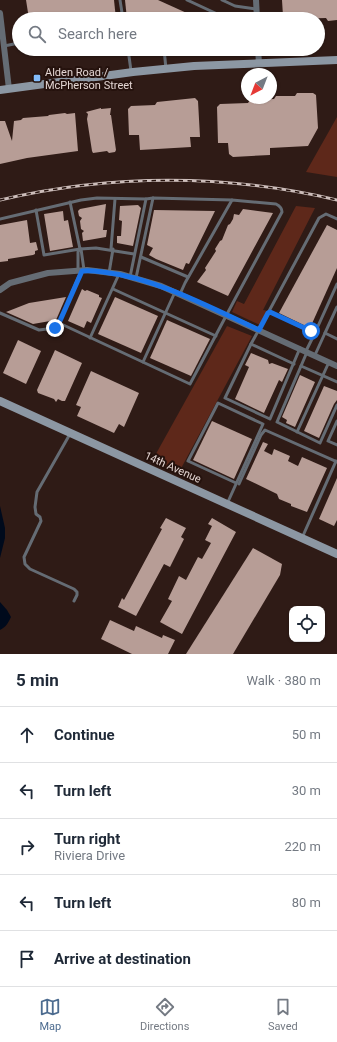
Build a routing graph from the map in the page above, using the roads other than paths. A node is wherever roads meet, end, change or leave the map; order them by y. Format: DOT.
graph roads {
  1 [pos="120,0"];
  2 [pos="187,0"];
  3 [pos="222,0"];
  4 [pos="256,0"];
  5 [pos="256,9"];
  6 [pos="122,12"];
  7 [pos="213,12"];
  8 [pos="256,12"];
  9 [pos="0,14"];
  10 [pos="12,44"];
  11 [pos="4,46"];
  12 [pos="129,56"];
  13 [pos="165,56"];
  14 [pos="259,56"];
  15 [pos="337,60"];
  16 [pos="259,62"];
  17 [pos="166,69"];
  18 [pos="132,72"];
  19 [pos="9,89"];
  20 [pos="0,90"];
  21 [pos="153,198"];
  22 [pos="115,199"];
  23 [pos="146,199"];
  24 [pos="232,200"];
  25 [pos="70,202"];
  26 [pos="36,210"];
  27 [pos="0,219"];
  28 [pos="337,219"];
  29 [pos="80,249"];
  30 [pos="112,249"];
  31 [pos="134,254"];
  32 [pos="141,257"];
  33 [pos="81,271"];
  34 [pos="109,273"];
  35 [pos="120,274"];
  36 [pos="188,277"];
  37 [pos="133,278"];
  38 [pos="337,284"];
  39 [pos="1,287"];
  40 [pos="113,289"];
  41 [pos="177,293"];
  42 [pos="337,307"];
  43 [pos="165,312"];
  44 [pos="0,313"];
  45 [pos="268,313"];
  46 [pos="227,315"];
  47 [pos="59,323"];
  48 [pos="259,330"];
  49 [pos="325,334"];
  50 [pos="314,335"];
  51 [pos="216,336"];
  52 [pos="90,338"];
  53 [pos="337,339"];
  54 [pos="251,344"];
  55 [pos="304,350"];
  56 [pos="315,355"];
  57 [pos="142,362"];
  58 [pos="329,362"];
  59 [pos="294,364"];
  60 [pos="301,366"];
  61 [pos="337,366"];
  62 [pos="323,375"];
  63 [pos="337,382"];
  64 [pos="0,401"];
  65 [pos="337,404"];
  66 [pos="337,421"];
  67 [pos="297,432"];
  68 [pos="70,433"];
  69 [pos="337,445"];
  70 [pos="337,462"];
  71 [pos="238,484"];
  72 [pos="226,504"];
  73 [pos="302,538"];
  74 [pos="337,554"];
  75 [pos="74,601"];
  1 -- 6 [label="lane"];
  2 -- 7 [label="lane"];
  3 -- 5 [label="lane"];
  4 -- 5 [label="street"];
  5 -- 8 [label="street"];
  9 -- 11 [label="street"];
  10 -- 11 [label="lane"];
  11 -- 19 [label="street"];
  12 -- 18 [label="lane"];
  13 -- 17 [label="lane"];
  14 -- 16 [label="street"];
  15 -- 16 [label="main road"];
  16 -- 17 [label="main road"];
  17 -- 18 [label="main road"];
  18 -- 19 [label="main road"];
  19 -- 20 [label="main road"];
  21 -- 23 [label="lane"];
  21 -- 24 [label="lane"];
  21 -- 32 [label="lane"];
  22 -- 23 [label="lane"];
  22 -- 25 [label="lane"];
  22 -- 30 [label="lane"];
  23 -- 31 [label="lane"];
  24 -- 36 [label="lane"];
  24 -- 46 [label="lane"];
  25 -- 26 [label="lane"];
  25 -- 29 [label="lane"];
  26 -- 27 [label="lane"];
  26 -- 29 [label="lane"];
  28 -- 45 [label="lane"];
  29 -- 30 [label="lane"];
  29 -- 33 [label="lane"];
  29 -- 33 [label="lane"];
  30 -- 31 [label="lane"];
  30 -- 34 [label="lane"];
  31 -- 37 [label="lane"];
  32 -- 36 [label="lane"];
  32 -- 37 [label="lane"];
  33 -- 34 [label="street"];
  33 -- 39 [label="street"];
  33 -- 47 [label="lane"];
  34 -- 35 [label="street"];
  35 -- 37 [label="street"];
  35 -- 40 [label="lane"];
  36 -- 41 [label="lane"];
  37 -- 41 [label="street"];
  38 -- 50 [label="lane"];
  40 -- 43 [label="lane"];
  40 -- 52 [label="lane"];
  41 -- 43 [label="lane"];
  41 -- 46 [label="street"];
  42 -- 49 [label="lane"];
  43 -- 51 [label="lane"];
  43 -- 57 [label="lane"];
  44 -- 47 [label="lane"];
  45 -- 48 [label="lane"];
  45 -- 50 [label="lane"];
  46 -- 48 [label="street"];
  46 -- 51 [label="lane"];
  47 -- 52 [label="lane"];
  48 -- 54 [label="lane"];
  48 -- 55 [label="street"];
  49 -- 53 [label="lane"];
  49 -- 56 [label="lane"];
  50 -- 55 [label="lane"];
  51 -- 57 [label="lane"];
  52 -- 57 [label="lane"];
  54 -- 59 [label="lane"];
  54 -- 59 [label="lane"];
  55 -- 56 [label="street"];
  55 -- 59 [label="lane"];
  55 -- 60 [label="lane"];
  56 -- 58 [label="street"];
  58 -- 61 [label="street"];
  58 -- 62 [label="lane"];
  60 -- 62 [label="lane"];
  60 -- 67 [label="lane"];
  62 -- 63 [label="lane"];
  62 -- 67 [label="lane"];
  64 -- 68 [label="main road, 14th Avenue"];
  65 -- 67 [label="lane"];
  66 -- 69 [label="lane"];
  68 -- 72 [label="main road, 14th Avenue"];
  68 -- 75 [label="lane"];
  70 -- 71 [label="lane"];
  70 -- 73 [label="lane"];
  71 -- 71 [label="lane"];
  71 -- 72 [label="lane"];
  72 -- 73 [label="main road, 14th Avenue"];
  73 -- 74 [label="main road, 14th Avenue"];
}
